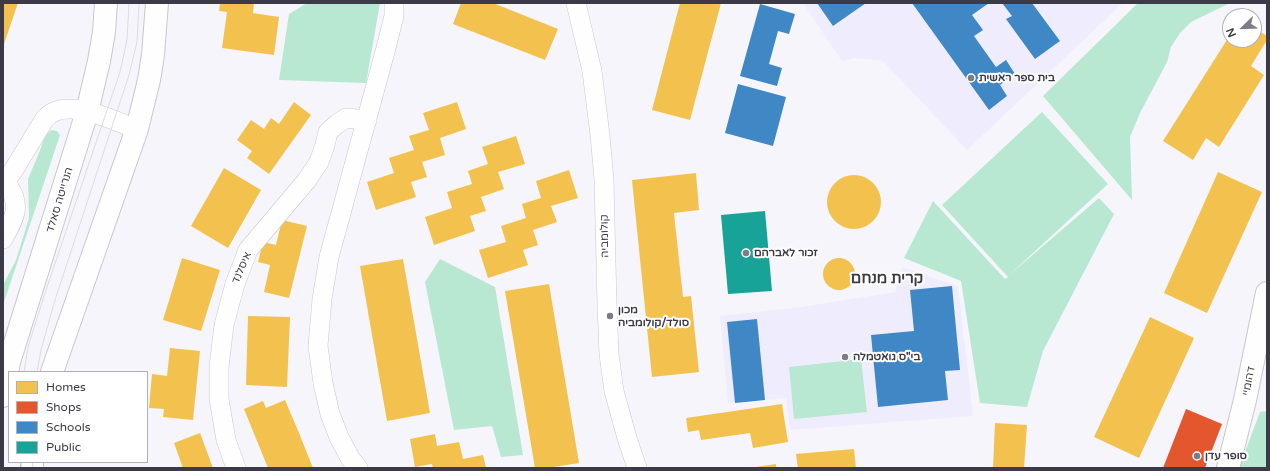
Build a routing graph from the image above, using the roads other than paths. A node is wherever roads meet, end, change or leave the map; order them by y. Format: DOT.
graph roads {
  1 [pos="106,3"];
  2 [pos="157,3"];
  3 [pos="394,3"];
  4 [pos="576,3"];
  5 [pos="87,112"];
  6 [pos="367,120"];
  7 [pos="137,129"];
  8 [pos="4,183"];
  9 [pos="3,239"];
  10 [pos="1267,293"];
  11 [pos="52,371"];
  12 [pos="3,396"];
  13 [pos="236,468"];
  14 [pos="358,468"];
  15 [pos="637,468"];
  16 [pos="1228,468"];
  1 -- 5 [label="main road, הנרייטה סאלד"];
  2 -- 7 [label="main road"];
  3 -- 6 [label="street"];
  4 -- 15 [label="street, קולומביה"];
  5 -- 7 [label="street"];
  5 -- 8 [label="street"];
  5 -- 12 [label="main road, הנרייטה סאלד"];
  6 -- 13 [label="street, איסלנד"];
  6 -- 14 [label="street"];
  7 -- 11 [label="main road"];
  8 -- 9 [label="street"];
  10 -- 16 [label="main road, דהומיי"];
}
